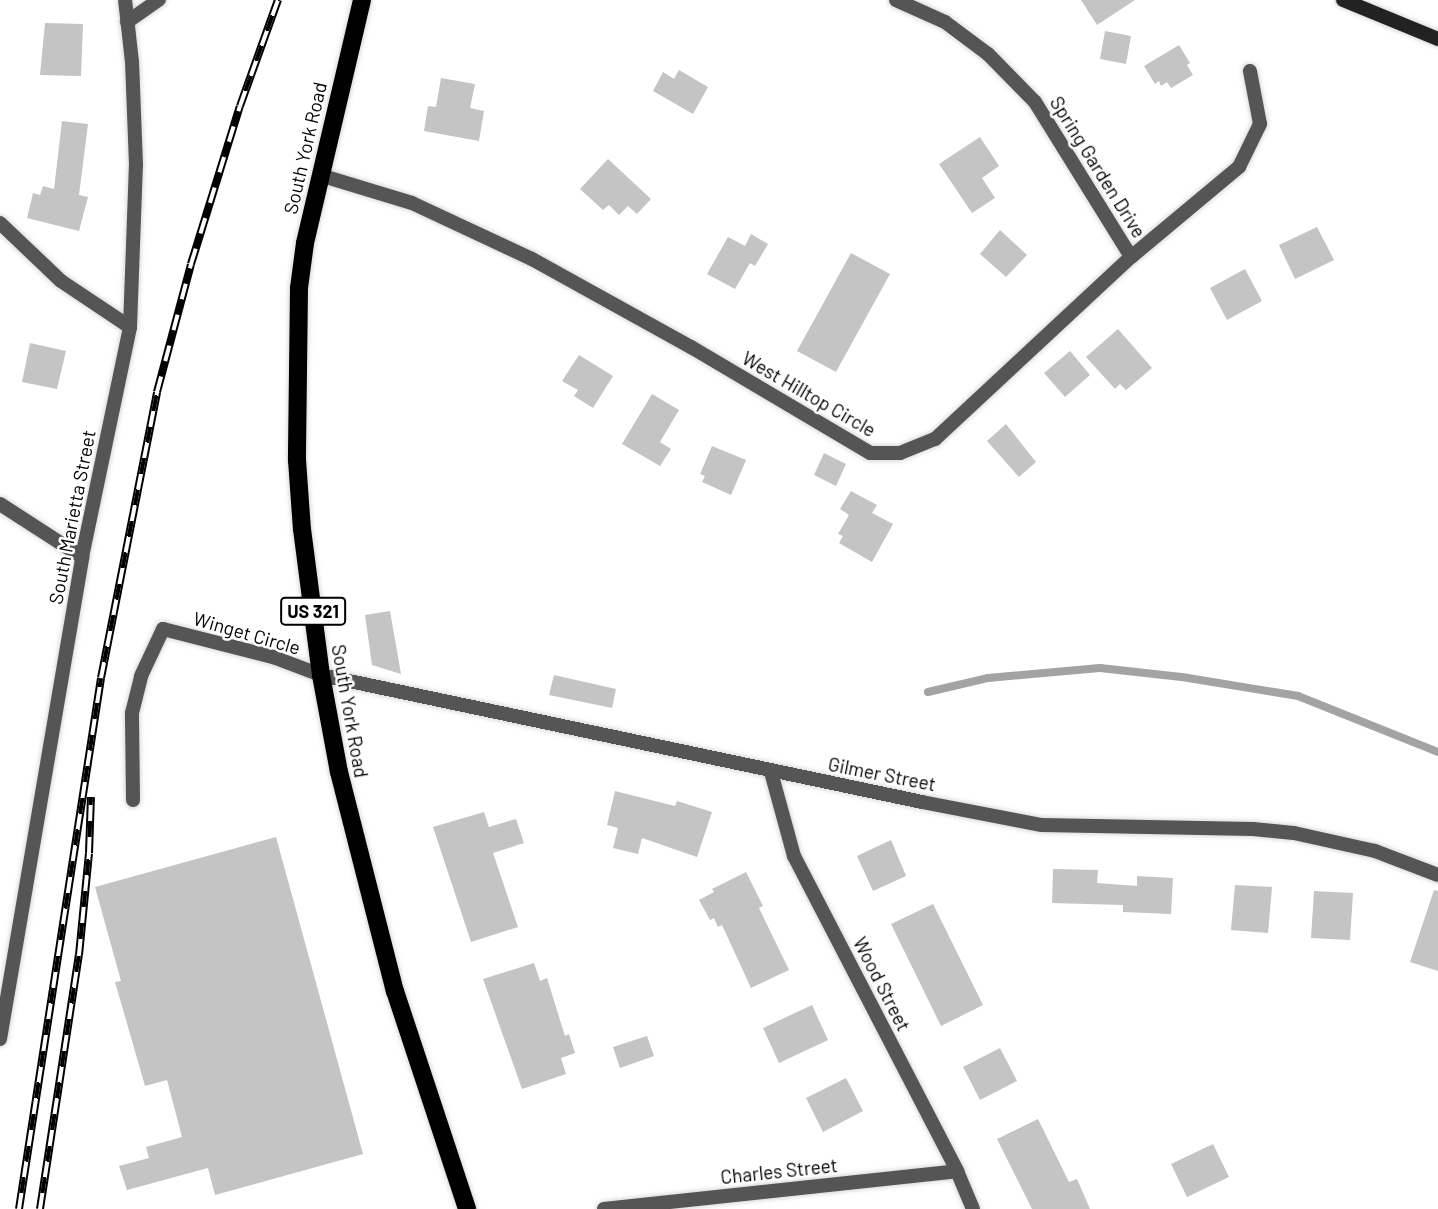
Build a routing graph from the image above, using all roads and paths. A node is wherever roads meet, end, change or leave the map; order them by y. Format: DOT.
graph roads {
  1 [pos="125,0"];
  2 [pos="159,0"];
  3 [pos="362,0"];
  4 [pos="896,0"];
  5 [pos="1343,0"];
  6 [pos="127,22"];
  7 [pos="1438,39"];
  8 [pos="1250,71"];
  9 [pos="323,176"];
  10 [pos="0,223"];
  11 [pos="1131,257"];
  12 [pos="130,327"];
  13 [pos="0,503"];
  14 [pos="82,557"];
  15 [pos="321,675"];
  16 [pos="771,772"];
  17 [pos="133,800"];
  18 [pos="1438,875"];
  19 [pos="0,1039"];
  20 [pos="957,1171"];
  21 [pos="467,1209"];
  22 [pos="604,1209"];
  23 [pos="973,1209"];
  1 -- 6 [label="street, South Marietta Street"];
  2 -- 6 [label="street"];
  3 -- 9 [label="main road, South York Road / US 321"];
  4 -- 11 [label="street, Spring Garden Drive"];
  5 -- 7 [label="main road"];
  6 -- 12 [label="street, South Marietta Street"];
  8 -- 11 [label="street, West Hilltop Circle"];
  9 -- 11 [label="street, West Hilltop Circle"];
  9 -- 15 [label="main road, South York Road / US 321"];
  10 -- 12 [label="street"];
  12 -- 14 [label="street, South Marietta Street"];
  13 -- 14 [label="street"];
  14 -- 19 [label="street, South Marietta Street"];
  15 -- 16 [label="street, Gilmer Street"];
  15 -- 17 [label="street, Winget Circle"];
  15 -- 21 [label="main road, South York Road / US 321"];
  16 -- 18 [label="street, Gilmer Street"];
  16 -- 20 [label="street, Wood Street"];
  20 -- 22 [label="street, Charles Street"];
  20 -- 23 [label="street, Wood Street"];
}
